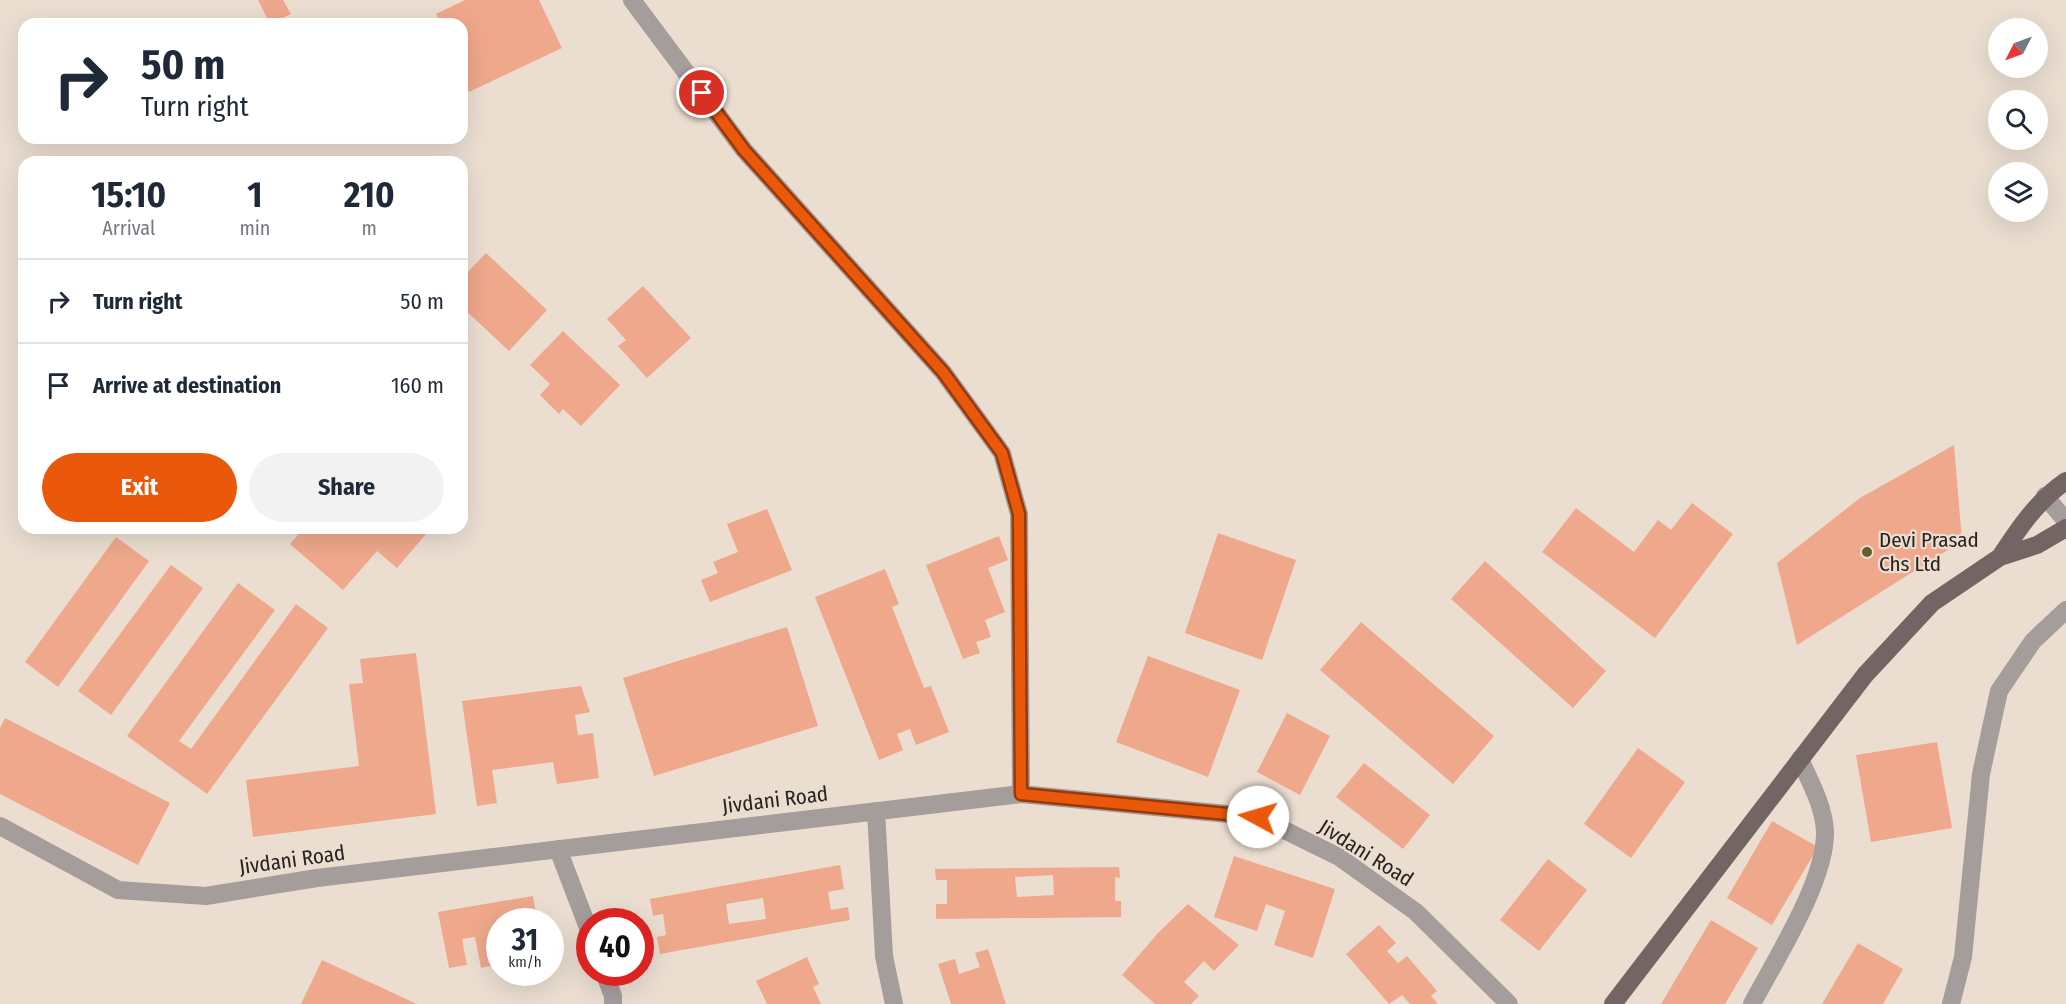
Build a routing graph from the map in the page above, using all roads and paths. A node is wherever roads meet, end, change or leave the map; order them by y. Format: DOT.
graph roads {
  1 [pos="632,0"];
  2 [pos="2066,481"];
  3 [pos="2045,496"];
  4 [pos="2066,521"];
  5 [pos="2066,528"];
  6 [pos="2000,557"];
  7 [pos="2066,610"];
  8 [pos="1800,759"];
  9 [pos="1021,794"];
  10 [pos="876,811"];
  11 [pos="0,825"];
  12 [pos="558,849"];
  13 [pos="580,908"];
  14 [pos="609,986"];
  15 [pos="613,1004"];
  16 [pos="894,1004"];
  17 [pos="1509,1004"];
  18 [pos="1613,1004"];
  19 [pos="1752,1004"];
  20 [pos="1951,1004"];
  1 -- 9 [label="street"];
  2 -- 3 [label="main road"];
  3 -- 4 [label="street"];
  3 -- 6 [label="main road"];
  5 -- 6 [label="main road"];
  6 -- 8 [label="main road"];
  7 -- 20 [label="street"];
  8 -- 18 [label="main road"];
  8 -- 19 [label="street"];
  9 -- 10 [label="street, Jivdani Road"];
  9 -- 17 [label="street, Jivdani Road"];
  10 -- 12 [label="street, Jivdani Road"];
  10 -- 16 [label="street"];
  11 -- 12 [label="street, Jivdani Road"];
  12 -- 13 [label="street"];
  14 -- 15 [label="street"];
}
